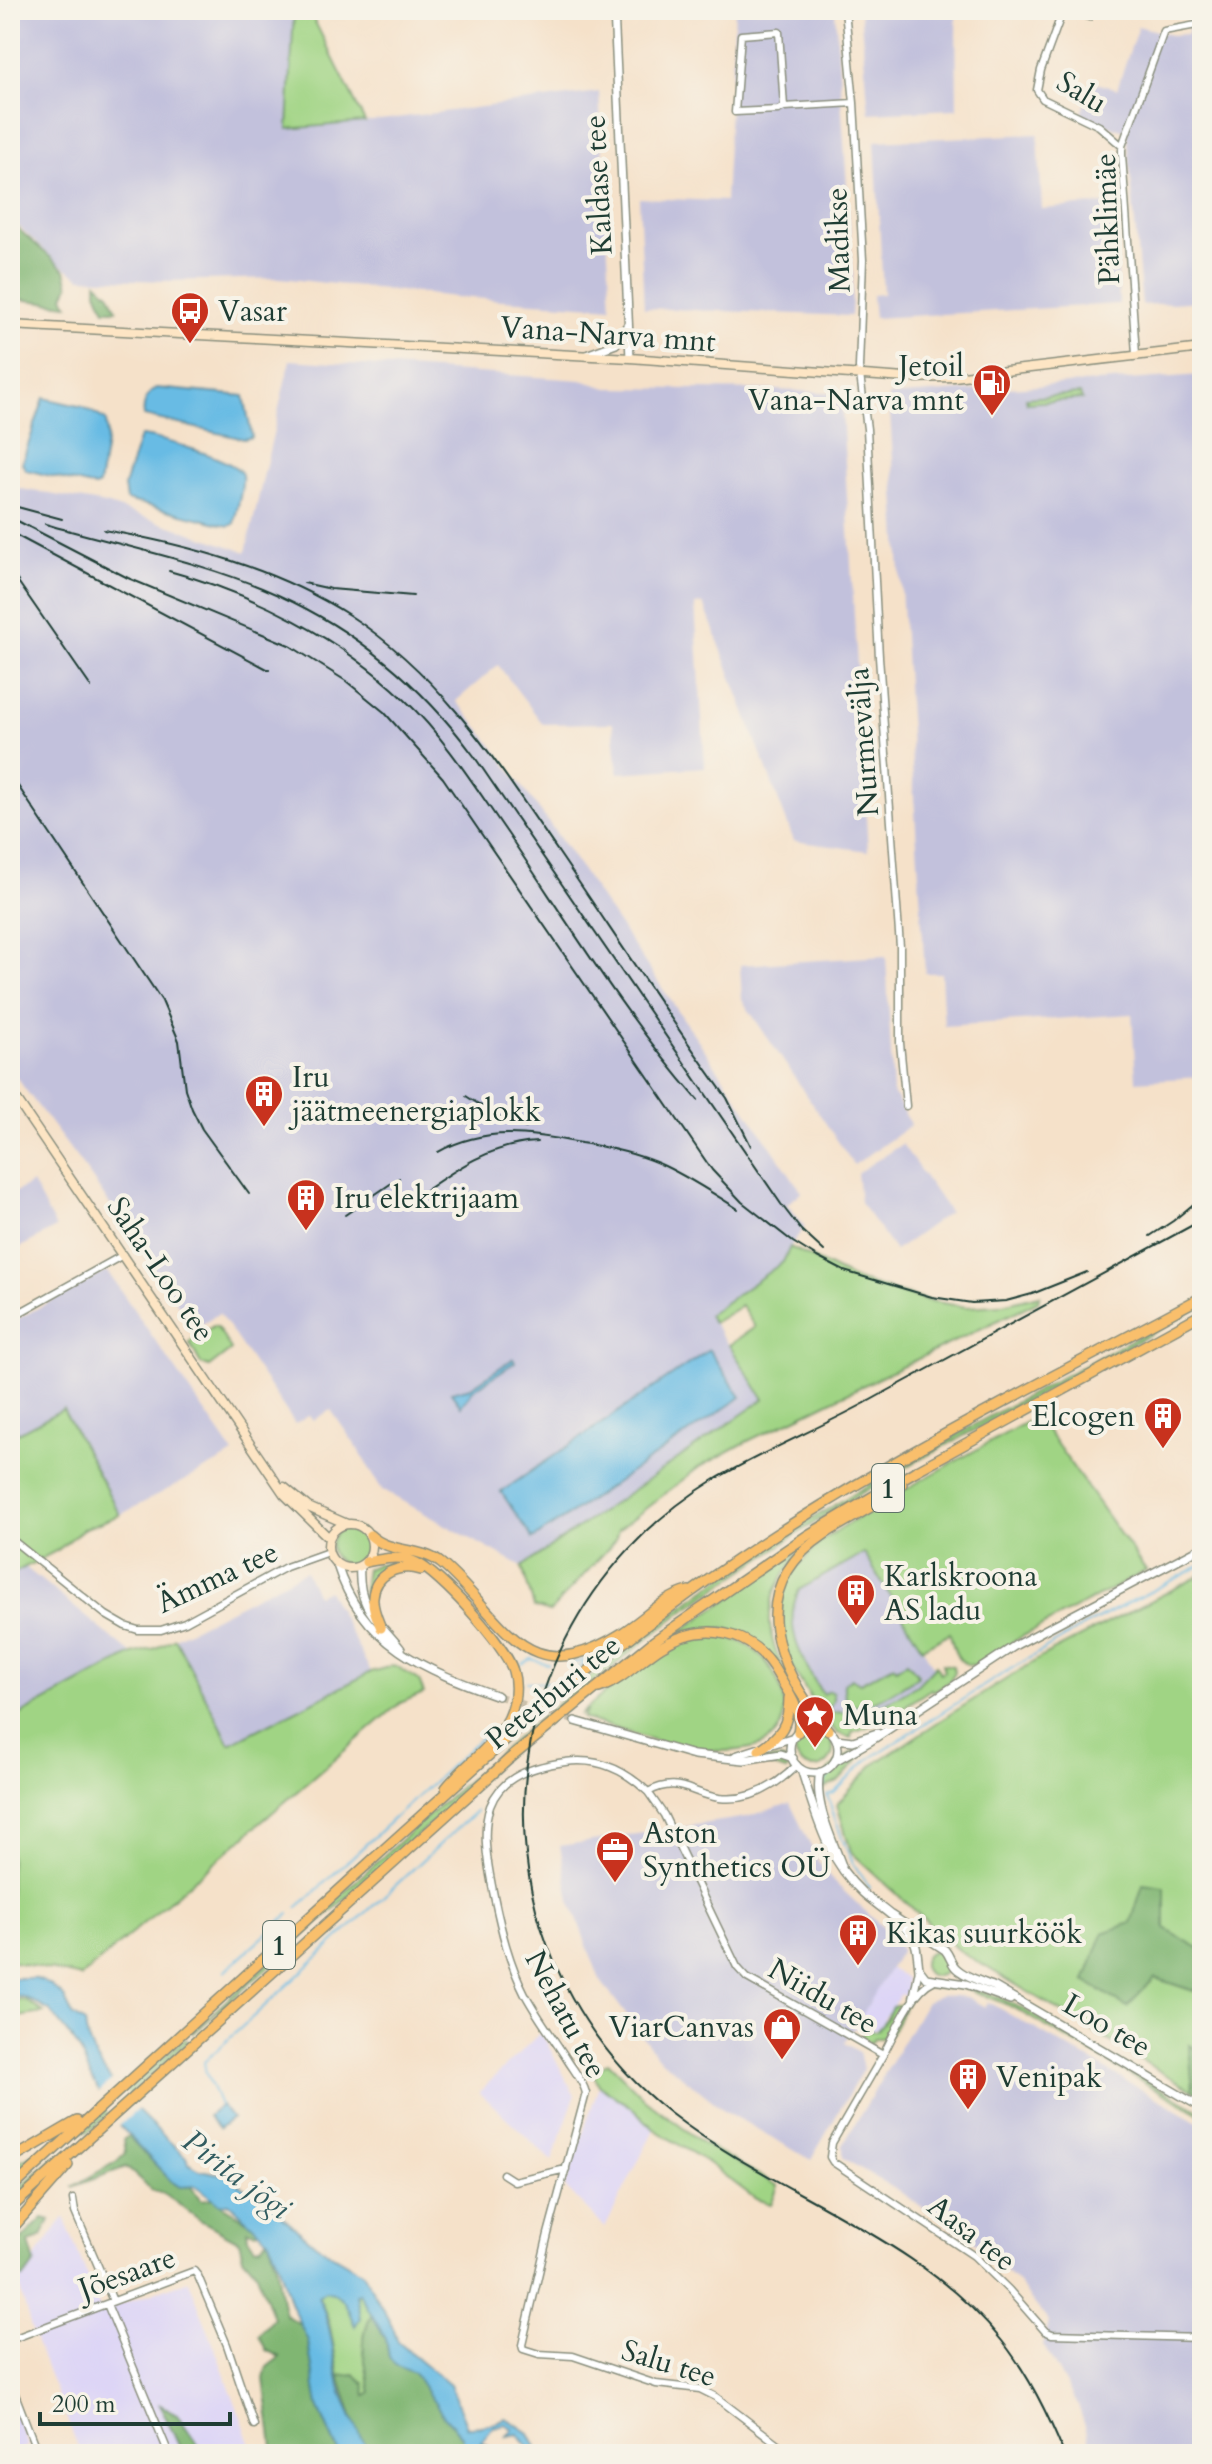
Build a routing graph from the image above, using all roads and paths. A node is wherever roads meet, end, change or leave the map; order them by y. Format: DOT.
graph roads {
  1 [pos="614,10"];
  2 [pos="845,10"];
  3 [pos="1094,10"];
  4 [pos="1202,24"];
  5 [pos="854,103"];
  6 [pos="784,107"];
  7 [pos="1122,146"];
  8 [pos="629,322"];
  9 [pos="10,325"];
  10 [pos="1202,348"];
  11 [pos="1136,354"];
  12 [pos="585,355"];
  13 [pos="630,358"];
  14 [pos="860,375"];
  15 [pos="10,1090"];
  16 [pos="906,1106"];
  17 [pos="123,1255"];
  18 [pos="1202,1297"];
  19 [pos="1202,1314"];
  20 [pos="10,1318"];
  21 [pos="914,1472"];
  22 [pos="273,1475"];
  23 [pos="347,1524"];
  24 [pos="370,1535"];
  25 [pos="10,1538"];
  26 [pos="329,1538"];
  27 [pos="1202,1547"];
  28 [pos="328,1552"];
  29 [pos="363,1564"];
  30 [pos="337,1565"];
  31 [pos="433,1574"];
  32 [pos="696,1590"];
  33 [pos="381,1628"];
  34 [pos="405,1654"];
  35 [pos="592,1690"];
  36 [pos="789,1694"];
  37 [pos="498,1696"];
  38 [pos="575,1721"];
  39 [pos="828,1730"];
  40 [pos="883,1731"];
  41 [pos="796,1734"];
  42 [pos="836,1739"];
  43 [pos="759,1750"];
  44 [pos="729,1758"];
  45 [pos="835,1761"];
  46 [pos="797,1764"];
  47 [pos="820,1772"];
  48 [pos="648,1792"];
  49 [pos="429,1809"];
  50 [pos="843,1869"];
  51 [pos="891,1915"];
  52 [pos="942,1948"];
  53 [pos="920,1956"];
  54 [pos="952,1965"];
  55 [pos="919,1969"];
  56 [pos="936,1980"];
  57 [pos="913,2002"];
  58 [pos="1030,2008"];
  59 [pos="883,2055"];
  60 [pos="1202,2108"];
  61 [pos="94,2111"];
  62 [pos="82,2146"];
  63 [pos="10,2160"];
  64 [pos="566,2169"];
  65 [pos="503,2174"];
  66 [pos="10,2190"];
  67 [pos="73,2199"];
  68 [pos="10,2209"];
  69 [pos="10,2231"];
  70 [pos="110,2302"];
  71 [pos="1202,2338"];
  72 [pos="10,2340"];
  73 [pos="522,2345"];
  74 [pos="10,2381"];
  75 [pos="254,2425"];
  76 [pos="38,2454"];
  77 [pos="169,2454"];
  78 [pos="791,2454"];
  1 -- 8 [label="street, Kaldase tee"];
  2 -- 5 [label="street, Madikse"];
  3 -- 7 [label="street, Salu"];
  4 -- 7 [label="street, Pähklimäe"];
  5 -- 6 [label="street"];
  5 -- 14 [label="street, Madikse"];
  6 -- 6 [label="street"];
  7 -- 11 [label="street, Pähklimäe"];
  8 -- 12 [label="street"];
  8 -- 13 [label="street, Kaldase tee"];
  9 -- 12 [label="main road, Vana-Narva mnt"];
  10 -- 11 [label="main road, Vana-Narva mnt"];
  11 -- 14 [label="main road, Vana-Narva mnt"];
  12 -- 13 [label="main road, Vana-Narva mnt"];
  13 -- 14 [label="main road, Vana-Narva mnt"];
  14 -- 16 [label="street, Nurmevälja"];
  15 -- 17 [label="main road, Saha-Loo tee"];
  17 -- 20 [label="street"];
  17 -- 22 [label="main road, Saha-Loo tee"];
  18 -- 32 [label="highway, Peterburi tee / 1"];
  19 -- 21 [label="highway, Peterburi tee / 1"];
  21 -- 35 [label="highway, Peterburi tee / 1"];
  21 -- 39 [label="highway"];
  22 -- 23 [label="main road, Saha-Loo tee"];
  22 -- 26 [label="main road, Saha-Loo tee"];
  23 -- 24 [label="main road"];
  23 -- 26 [label="main road"];
  24 -- 29 [label="main road"];
  24 -- 32 [label="highway"];
  25 -- 28 [label="street, Ämma tee"];
  26 -- 28 [label="main road"];
  27 -- 40 [label="street"];
  28 -- 30 [label="main road"];
  29 -- 30 [label="main road"];
  29 -- 31 [label="highway"];
  29 -- 33 [label="street"];
  30 -- 34 [label="street"];
  31 -- 33 [label="highway"];
  31 -- 49 [label="highway"];
  32 -- 49 [label="highway, Peterburi tee / 1"];
  33 -- 34 [label="street"];
  34 -- 37 [label="street"];
  35 -- 36 [label="highway"];
  35 -- 62 [label="highway, Peterburi tee / 1"];
  36 -- 41 [label="highway"];
  36 -- 43 [label="highway"];
  38 -- 44 [label="street"];
  39 -- 41 [label="street"];
  39 -- 42 [label="street"];
  40 -- 42 [label="street"];
  40 -- 45 [label="street"];
  41 -- 43 [label="street"];
  41 -- 46 [label="street"];
  42 -- 45 [label="street"];
  43 -- 44 [label="street"];
  44 -- 46 [label="street"];
  45 -- 47 [label="street"];
  46 -- 47 [label="street"];
  46 -- 48 [label="street"];
  46 -- 50 [label="street"];
  47 -- 50 [label="street"];
  48 -- 59 [label="street, Niidu tee"];
  48 -- 64 [label="street, Nehatu tee"];
  49 -- 61 [label="highway, Peterburi tee / 1"];
  50 -- 51 [label="street"];
  51 -- 52 [label="street"];
  51 -- 53 [label="street"];
  52 -- 53 [label="street"];
  52 -- 54 [label="street"];
  53 -- 55 [label="street"];
  54 -- 56 [label="street"];
  54 -- 58 [label="street, Loo tee"];
  55 -- 56 [label="street, Loo tee"];
  55 -- 57 [label="street, Niidu tee"];
  56 -- 57 [label="street, Niidu tee"];
  56 -- 58 [label="street, Loo tee"];
  57 -- 59 [label="street, Niidu tee"];
  58 -- 60 [label="street, Loo tee"];
  59 -- 71 [label="street, Aasa tee"];
  61 -- 63 [label="highway"];
  61 -- 66 [label="highway, Peterburi tee / 1"];
  62 -- 68 [label="highway, Peterburi tee / 1"];
  62 -- 69 [label="highway"];
  64 -- 65 [label="street"];
  64 -- 73 [label="street, Nehatu tee"];
  67 -- 70 [label="street"];
  70 -- 72 [label="street, Jõesaare"];
  70 -- 75 [label="street, Jõesaare"];
  70 -- 77 [label="street"];
  73 -- 78 [label="street, Salu tee"];
  74 -- 76 [label="street"];
}
